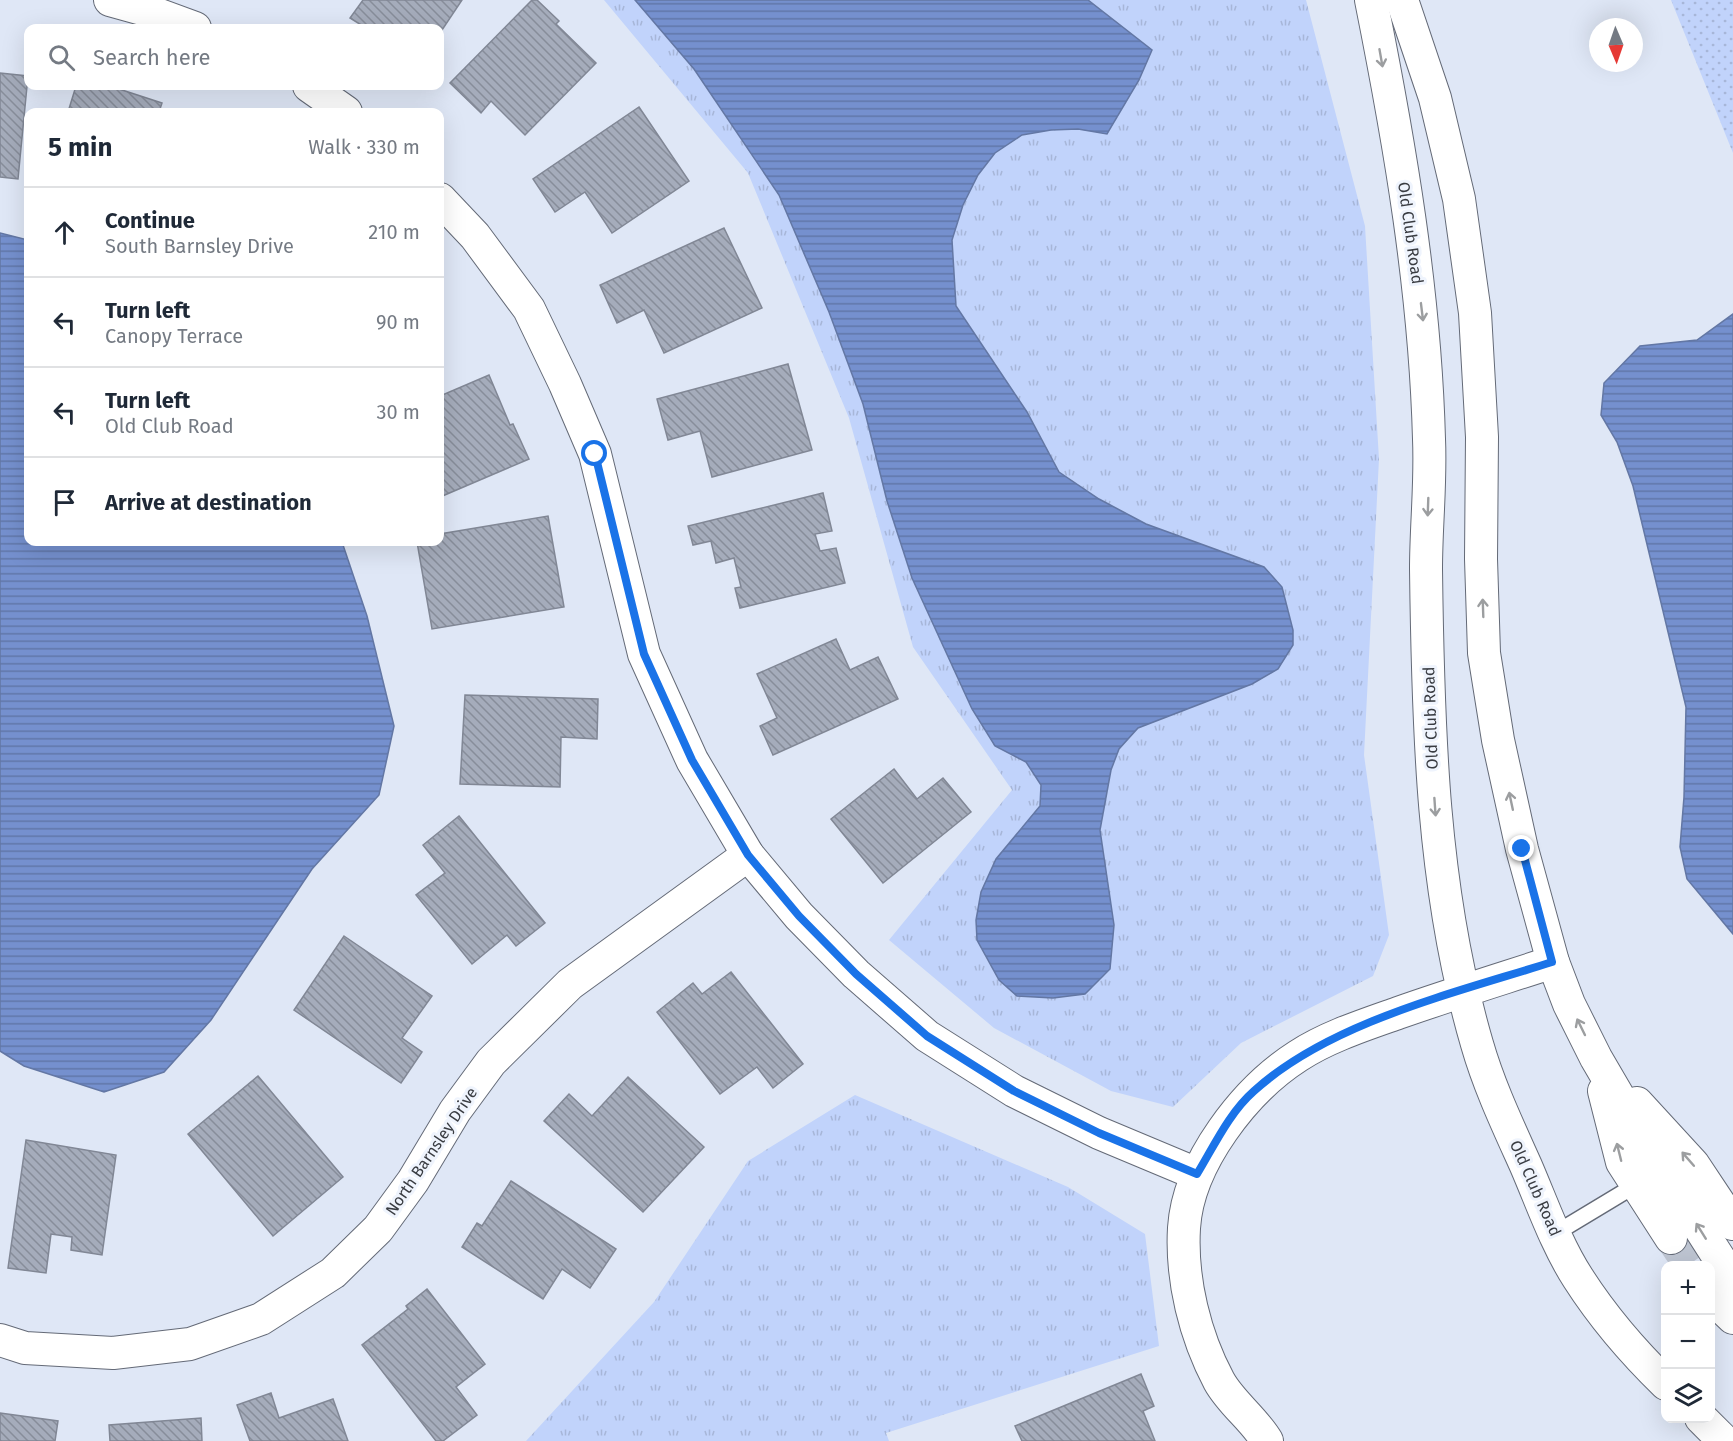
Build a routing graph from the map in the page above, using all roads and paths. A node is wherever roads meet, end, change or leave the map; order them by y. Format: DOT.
graph roads {
  1 [pos="110,0"];
  2 [pos="1371,0"];
  3 [pos="1402,0"];
  4 [pos="184,24"];
  5 [pos="315,90"];
  6 [pos="340,108"];
  7 [pos="444,203"];
  8 [pos="748,855"];
  9 [pos="1552,962"];
  10 [pos="1464,990"];
  11 [pos="1596,1058"];
  12 [pos="1197,1174"];
  13 [pos="1649,1177"];
  14 [pos="1733,1224"];
  15 [pos="1556,1233"];
  16 [pos="1671,1238"];
  17 [pos="1733,1280"];
  18 [pos="1715,1301"];
  19 [pos="1733,1318"];
  20 [pos="0,1340"];
  21 [pos="1661,1380"];
  22 [pos="1705,1423"];
  23 [pos="1267,1441"];
  24 [pos="1724,1441"];
  1 -- 4 [label="street"];
  2 -- 10 [label="street, Old Club Road, one-way"];
  9 -- 3 [label="street, one-way"];
  5 -- 6 [label="street"];
  7 -- 8 [label="street"];
  8 -- 12 [label="street"];
  8 -- 20 [label="street, North Barnsley Drive"];
  9 -- 10 [label="street"];
  11 -- 9 [label="street, one-way"];
  10 -- 12 [label="street"];
  10 -- 15 [label="street, Old Club Road"];
  13 -- 11 [label="street, one-way"];
  14 -- 11 [label="street, one-way"];
  12 -- 23 [label="street"];
  13 -- 15 [label="lane"];
  13 -- 16 [label="street"];
  17 -- 13 [label="street, one-way"];
  15 -- 21 [label="street, Old Club Road"];
  18 -- 19 [label="street"];
  22 -- 24 [label="street"];
}
